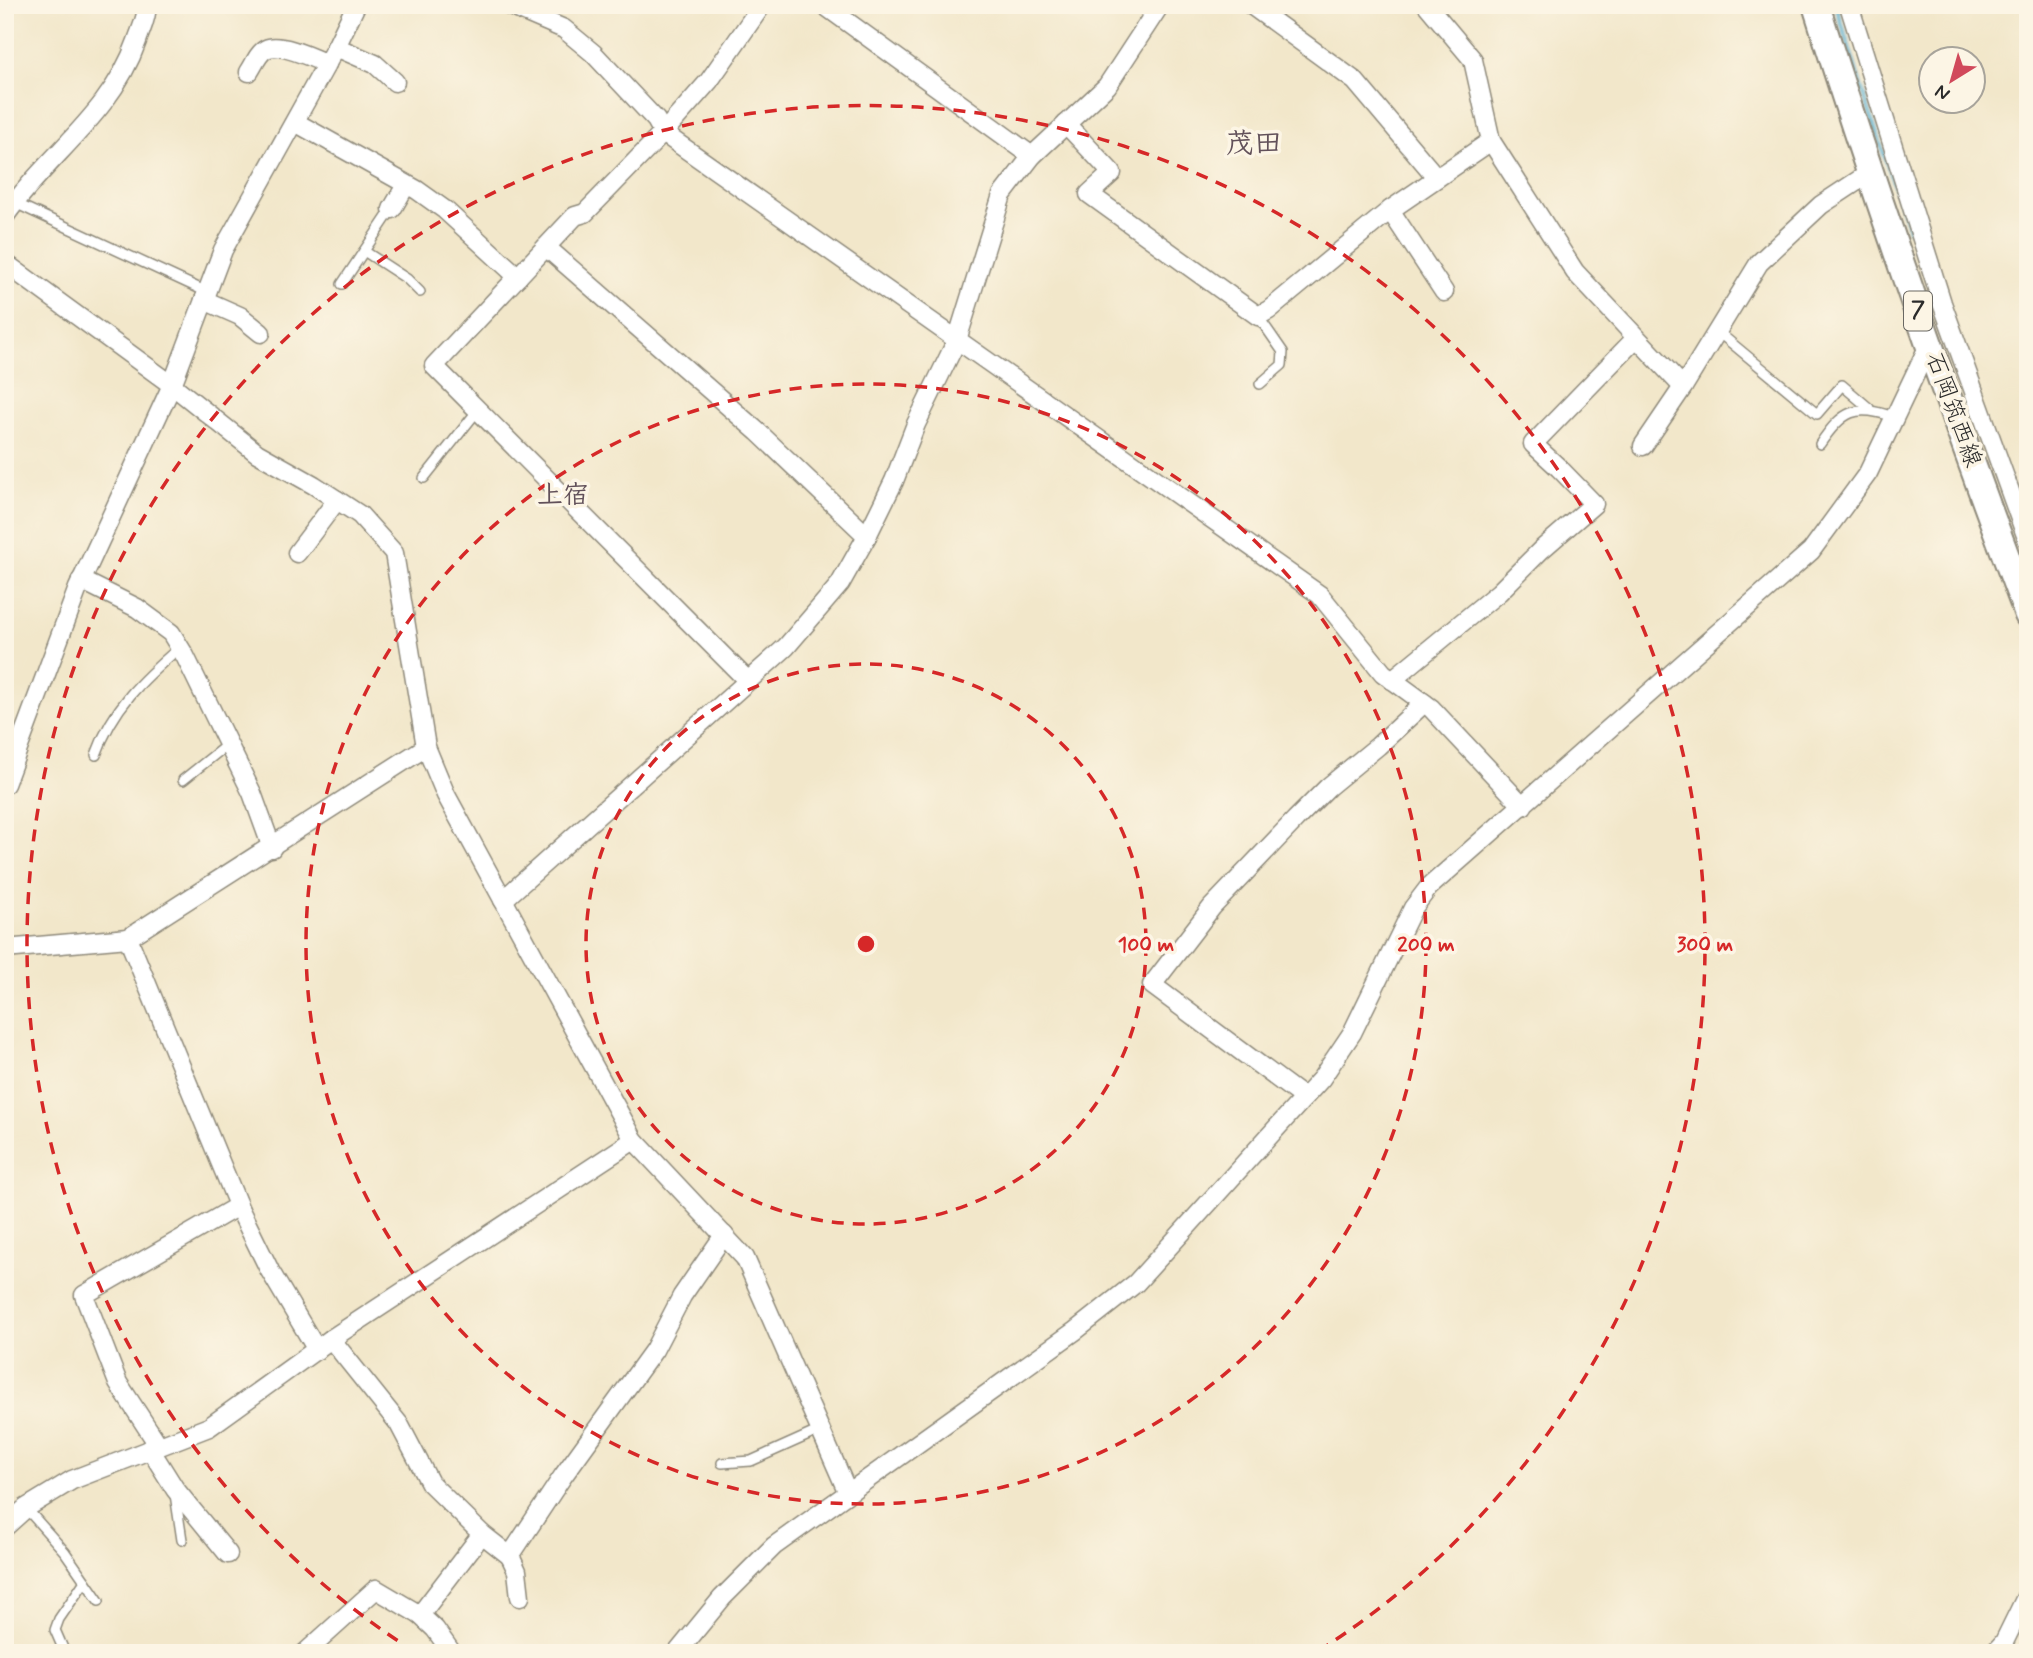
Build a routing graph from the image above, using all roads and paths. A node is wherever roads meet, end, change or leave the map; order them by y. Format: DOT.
graph roads {
  1 [pos="146,5"];
  2 [pos="356,5"];
  3 [pos="508,5"];
  4 [pos="762,5"];
  5 [pos="824,5"];
  6 [pos="1160,5"];
  7 [pos="1251,5"];
  8 [pos="1427,5"];
  9 [pos="1815,5"];
  10 [pos="1849,5"];
  11 [pos="336,47"];
  12 [pos="327,64"];
  13 [pos="249,72"];
  14 [pos="395,82"];
  15 [pos="295,122"];
  16 [pos="1066,124"];
  17 [pos="663,133"];
  18 [pos="1491,141"];
  19 [pos="1032,156"];
  20 [pos="1871,172"];
  21 [pos="1437,178"];
  22 [pos="406,185"];
  23 [pos="10,209"];
  24 [pos="392,209"];
  25 [pos="1390,210"];
  26 [pos="546,247"];
  27 [pos="364,251"];
  28 [pos="5,263"];
  29 [pos="518,277"];
  30 [pos="342,284"];
  31 [pos="420,292"];
  32 [pos="1444,292"];
  33 [pos="206,296"];
  34 [pos="1930,307"];
  35 [pos="1258,316"];
  36 [pos="1717,331"];
  37 [pos="261,334"];
  38 [pos="1636,338"];
  39 [pos="957,340"];
  40 [pos="1929,345"];
  41 [pos="1260,384"];
  42 [pos="172,385"];
  43 [pos="1683,387"];
  44 [pos="1869,408"];
  45 [pos="478,410"];
  46 [pos="1894,417"];
  47 [pos="1820,444"];
  48 [pos="1643,446"];
  49 [pos="424,478"];
  50 [pos="337,499"];
  51 [pos="867,536"];
  52 [pos="2028,541"];
  53 [pos="297,553"];
  54 [pos="81,580"];
  55 [pos="2026,603"];
  56 [pos="180,647"];
  57 [pos="1392,680"];
  58 [pos="748,681"];
  59 [pos="1424,703"];
  60 [pos="228,744"];
  61 [pos="426,747"];
  62 [pos="96,755"];
  63 [pos="183,780"];
  64 [pos="5,784"];
  65 [pos="1523,806"];
  66 [pos="272,848"];
  67 [pos="503,900"];
  68 [pos="128,938"];
  69 [pos="5,950"];
  70 [pos="1304,1098"];
  71 [pos="634,1140"];
  72 [pos="238,1206"];
  73 [pos="724,1235"];
  74 [pos="331,1339"];
  75 [pos="317,1350"];
  76 [pos="820,1430"];
  77 [pos="155,1448"];
  78 [pos="722,1463"];
  79 [pos="175,1489"];
  80 [pos="848,1493"];
  81 [pos="26,1508"];
  82 [pos="5,1527"];
  83 [pos="482,1534"];
  84 [pos="182,1540"];
  85 [pos="228,1554"];
  86 [pos="510,1556"];
  87 [pos="85,1581"];
  88 [pos="2028,1593"];
  89 [pos="520,1597"];
  90 [pos="99,1601"];
  91 [pos="420,1615"];
  92 [pos="65,1653"];
  93 [pos="305,1653"];
  94 [pos="452,1653"];
  95 [pos="677,1653"];
  96 [pos="1994,1653"];
  1 -- 23 [label="street"];
  2 -- 11 [label="street"];
  3 -- 17 [label="street"];
  4 -- 17 [label="street"];
  5 -- 19 [label="street"];
  6 -- 16 [label="street"];
  7 -- 21 [label="street"];
  8 -- 18 [label="street"];
  9 -- 20 [label="main road, 石岡筑西線 / 7"];
  10 -- 34 [label="street"];
  11 -- 12 [label="street"];
  11 -- 14 [label="street"];
  12 -- 13 [label="street"];
  12 -- 15 [label="street"];
  15 -- 22 [label="street"];
  15 -- 33 [label="street"];
  16 -- 19 [label="street"];
  16 -- 35 [label="street"];
  17 -- 26 [label="street"];
  17 -- 39 [label="street"];
  18 -- 21 [label="street"];
  18 -- 38 [label="street"];
  19 -- 39 [label="street"];
  20 -- 34 [label="main road, 石岡筑西線 / 7"];
  20 -- 36 [label="street"];
  21 -- 25 [label="street"];
  22 -- 24 [label="street"];
  22 -- 29 [label="street"];
  23 -- 33 [label="lane"];
  24 -- 27 [label="lane"];
  25 -- 32 [label="street"];
  25 -- 35 [label="street"];
  26 -- 29 [label="street"];
  26 -- 51 [label="street"];
  27 -- 30 [label="lane"];
  27 -- 31 [label="lane"];
  28 -- 42 [label="street"];
  29 -- 45 [label="street"];
  33 -- 37 [label="street"];
  33 -- 42 [label="street"];
  34 -- 40 [label="main road, 石岡筑西線 / 7"];
  34 -- 52 [label="street"];
  35 -- 41 [label="lane"];
  36 -- 43 [label="street"];
  36 -- 44 [label="lane"];
  38 -- 43 [label="street"];
  38 -- 57 [label="street"];
  39 -- 51 [label="street"];
  39 -- 57 [label="street"];
  40 -- 46 [label="street"];
  40 -- 55 [label="main road, 石岡筑西線 / 7"];
  42 -- 50 [label="street"];
  42 -- 54 [label="street"];
  43 -- 48 [label="street"];
  44 -- 46 [label="lane"];
  44 -- 47 [label="lane"];
  45 -- 49 [label="lane"];
  45 -- 58 [label="street"];
  46 -- 65 [label="street"];
  50 -- 53 [label="street"];
  50 -- 61 [label="street"];
  51 -- 58 [label="street"];
  54 -- 56 [label="street"];
  54 -- 64 [label="street"];
  56 -- 60 [label="street"];
  56 -- 62 [label="lane"];
  57 -- 59 [label="street"];
  58 -- 67 [label="street"];
  59 -- 65 [label="street"];
  59 -- 70 [label="street"];
  60 -- 63 [label="lane"];
  60 -- 66 [label="street"];
  61 -- 66 [label="street"];
  61 -- 67 [label="street"];
  65 -- 70 [label="street"];
  66 -- 68 [label="street"];
  67 -- 71 [label="street"];
  68 -- 69 [label="street"];
  68 -- 72 [label="street"];
  70 -- 80 [label="street"];
  71 -- 73 [label="street"];
  71 -- 74 [label="street"];
  72 -- 75 [label="street"];
  72 -- 77 [label="street"];
  73 -- 76 [label="street"];
  73 -- 86 [label="street"];
  74 -- 75 [label="street"];
  74 -- 83 [label="street"];
  75 -- 77 [label="street"];
  76 -- 78 [label="lane"];
  76 -- 80 [label="street"];
  77 -- 79 [label="street"];
  77 -- 81 [label="street"];
  79 -- 84 [label="lane"];
  79 -- 85 [label="street"];
  80 -- 95 [label="street"];
  81 -- 82 [label="street"];
  81 -- 87 [label="lane"];
  83 -- 86 [label="street"];
  83 -- 91 [label="street"];
  86 -- 89 [label="street"];
  87 -- 90 [label="lane"];
  87 -- 92 [label="lane"];
  88 -- 96 [label="street"];
  91 -- 93 [label="street"];
  91 -- 94 [label="street"];
}
